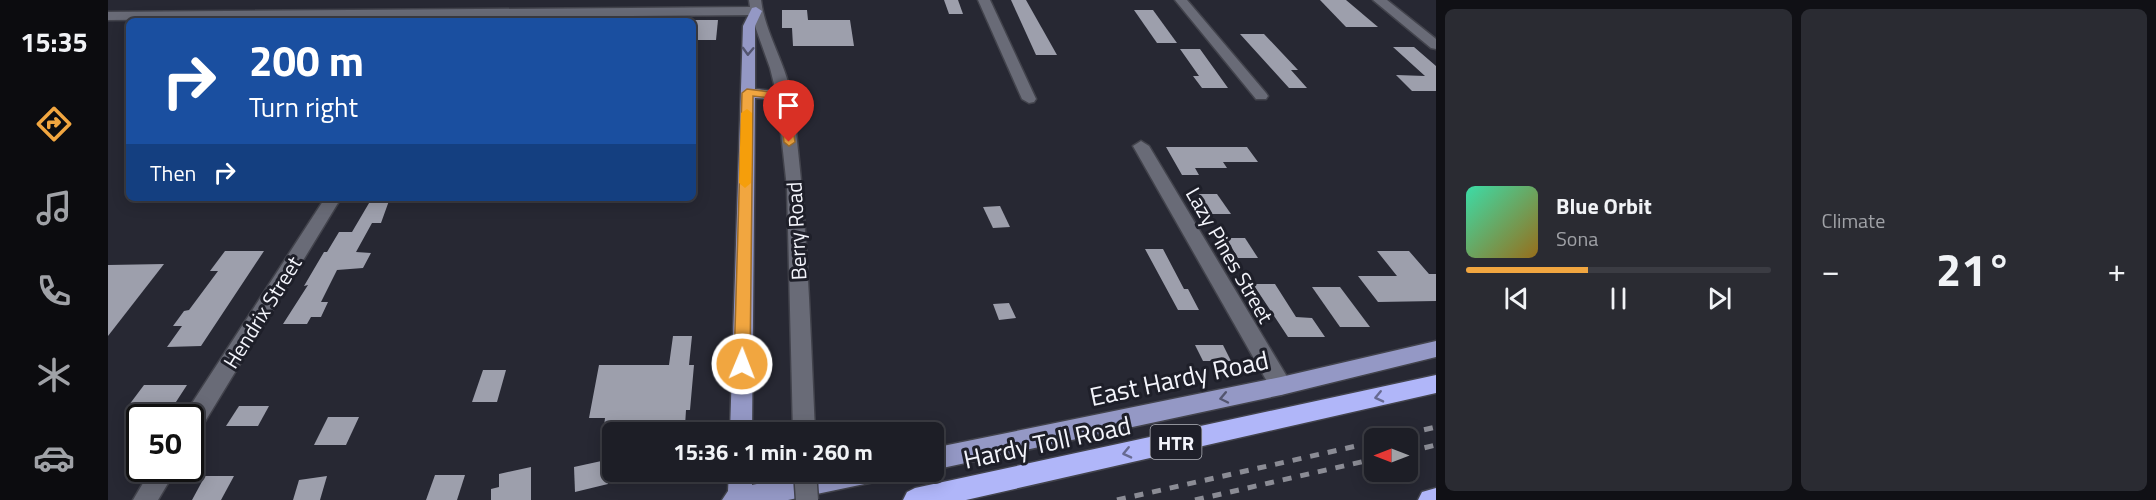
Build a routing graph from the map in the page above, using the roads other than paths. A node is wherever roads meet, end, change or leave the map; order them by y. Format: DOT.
graph roads {
  1 [pos="317,0"];
  2 [pos="984,0"];
  3 [pos="1181,0"];
  4 [pos="1379,0"];
  5 [pos="755,5"];
  6 [pos="304,15"];
  7 [pos="108,16"];
  8 [pos="1436,45"];
  9 [pos="747,93"];
  10 [pos="784,96"];
  11 [pos="1261,96"];
  12 [pos="1029,99"];
  13 [pos="1141,146"];
  14 [pos="331,201"];
  15 [pos="1436,350"];
  16 [pos="1436,384"];
  17 [pos="1281,386"];
  18 [pos="204,404"];
  19 [pos="741,422"];
  20 [pos="804,422"];
  21 [pos="944,457"];
  22 [pos="156,482"];
  23 [pos="739,482"];
  24 [pos="806,482"];
  25 [pos="822,482"];
  26 [pos="1436,499"];
  27 [pos="145,500"];
  28 [pos="737,500"];
  29 [pos="807,500"];
  30 [pos="915,500"];
  31 [pos="1430,500"];
  1 -- 6 [label="street"];
  2 -- 12 [label="street"];
  3 -- 11 [label="street"];
  4 -- 8 [label="street"];
  5 -- 6 [label="street"];
  5 -- 9 [label="main road, one-way"];
  5 -- 10 [label="street, Berry Road"];
  6 -- 7 [label="street"];
  9 -- 10 [label="main road"];
  9 -- 19 [label="main road"];
  10 -- 20 [label="street, Berry Road"];
  13 -- 17 [label="street, Lazy Pines Street"];
  14 -- 18 [label="street, Hendrix Street"];
  15 -- 17 [label="main road, East Hardy Road"];
  16 -- 30 [label="highway, Hardy Toll Road / HTR, one-way"];
  17 -- 21 [label="main road, East Hardy Road, one-way"];
  22 -- 27 [label="street"];
  23 -- 28 [label="main road"];
  24 -- 29 [label="street, bridge"];
  25 -- 28 [label="main road"];
  26 -- 31 [label="highway"];
}
